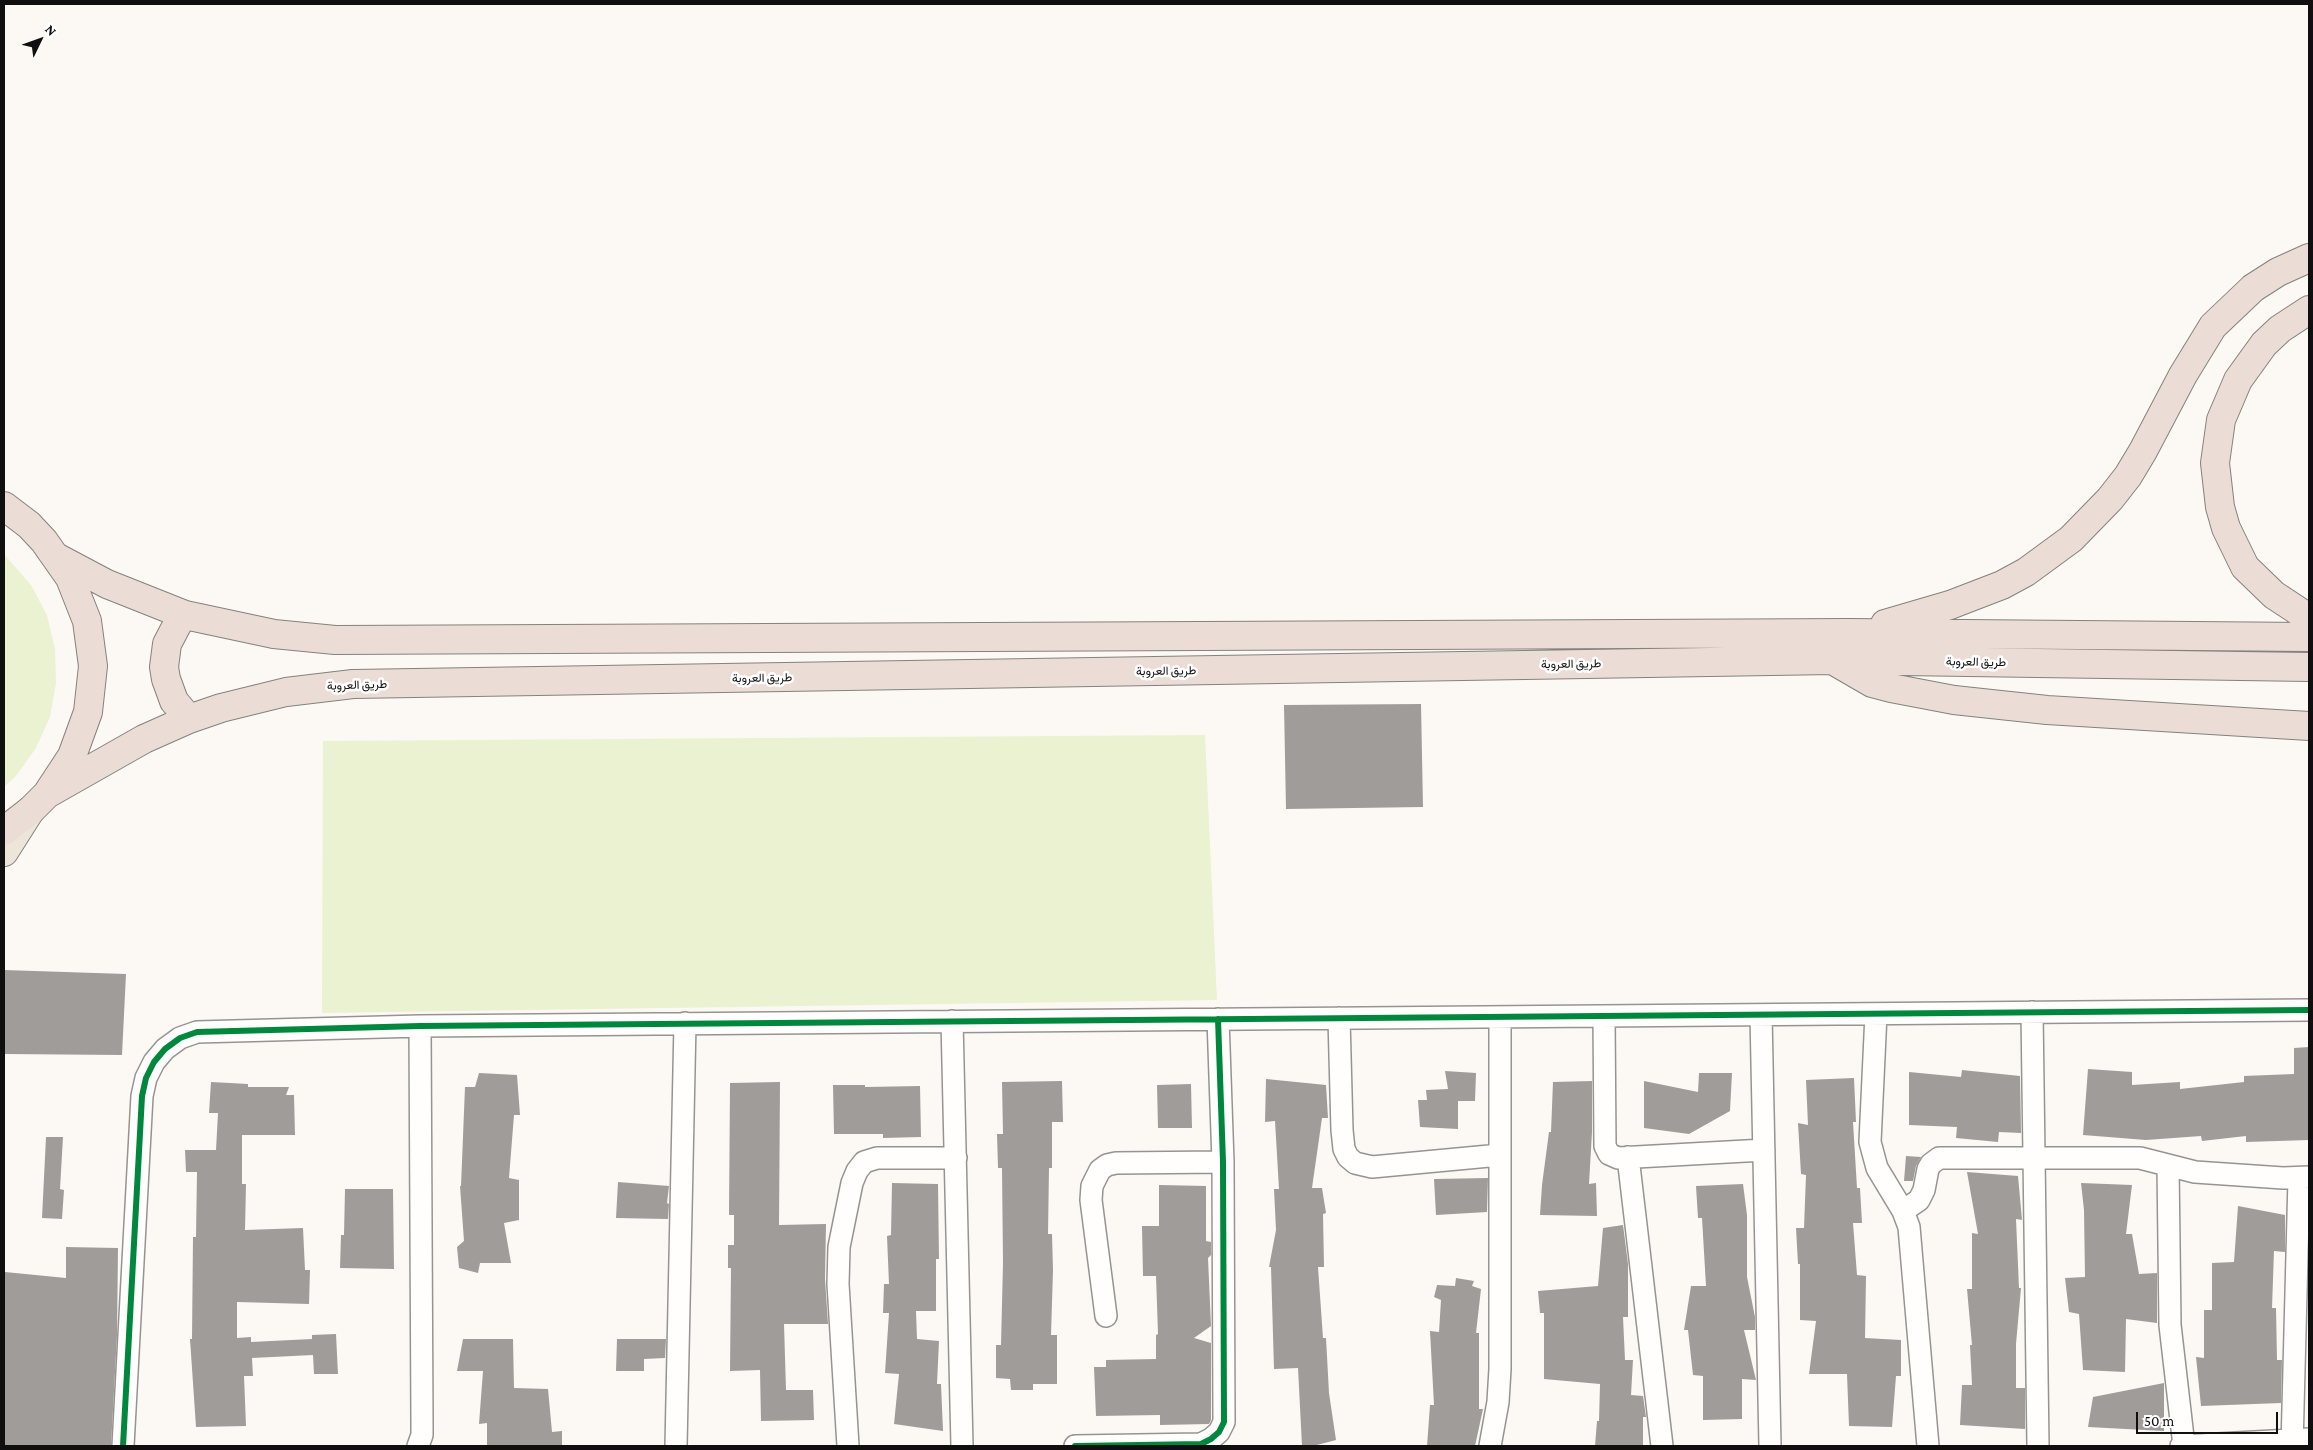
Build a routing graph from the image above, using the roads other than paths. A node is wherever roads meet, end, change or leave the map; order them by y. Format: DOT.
graph roads {
  1 [pos="2309,258"];
  2 [pos="2309,310"];
  3 [pos="6,505"];
  4 [pos="58,558"];
  5 [pos="185,614"];
  6 [pos="2309,618"];
  7 [pos="1849,633"];
  8 [pos="2309,637"];
  9 [pos="1833,660"];
  10 [pos="2309,667"];
  11 [pos="189,719"];
  12 [pos="2309,726"];
  13 [pos="39,802"];
  14 [pos="4,831"];
  15 [pos="4,852"];
  16 [pos="2309,1010"];
  17 [pos="2032,1012"];
  18 [pos="1876,1014"];
  19 [pos="1761,1015"];
  20 [pos="1604,1016"];
  21 [pos="1500,1017"];
  22 [pos="1339,1018"];
  23 [pos="1218,1019"];
  24 [pos="952,1021"];
  25 [pos="685,1024"];
  26 [pos="420,1026"];
  27 [pos="1764,1150"];
  28 [pos="1500,1155"];
  29 [pos="1628,1157"];
  30 [pos="2034,1157"];
  31 [pos="956,1158"];
  32 [pos="1224,1162"];
  33 [pos="2168,1165"];
  34 [pos="2304,1177"];
  35 [pos="1903,1211"];
  36 [pos="2303,1293"];
  37 [pos="1106,1316"];
  38 [pos="2298,1442"];
  39 [pos="123,1446"];
  40 [pos="418,1446"];
  41 [pos="676,1446"];
  42 [pos="848,1446"];
  43 [pos="962,1446"];
  44 [pos="1075,1446"];
  45 [pos="1490,1446"];
  46 [pos="1662,1446"];
  47 [pos="1770,1446"];
  48 [pos="1928,1446"];
  49 [pos="2038,1446"];
  50 [pos="2182,1446"];
  1 -- 7 [label="highway"];
  2 -- 6 [label="highway"];
  3 -- 4 [label="highway"];
  4 -- 5 [label="highway"];
  4 -- 13 [label="highway"];
  5 -- 7 [label="highway"];
  5 -- 11 [label="highway"];
  7 -- 8 [label="highway"];
  9 -- 10 [label="highway, طريق العروبة"];
  9 -- 11 [label="highway, طريق العروبة"];
  9 -- 12 [label="highway"];
  11 -- 13 [label="highway, طريق العروبة"];
  13 -- 14 [label="highway"];
  13 -- 15 [label="main road"];
  16 -- 17 [label="street"];
  17 -- 18 [label="street"];
  17 -- 30 [label="street"];
  18 -- 19 [label="street"];
  18 -- 35 [label="street"];
  19 -- 20 [label="street"];
  19 -- 27 [label="street"];
  20 -- 21 [label="street"];
  20 -- 29 [label="street"];
  21 -- 22 [label="street"];
  21 -- 28 [label="street"];
  22 -- 23 [label="street"];
  22 -- 28 [label="street"];
  23 -- 24 [label="street"];
  23 -- 32 [label="street"];
  24 -- 25 [label="street"];
  24 -- 31 [label="street"];
  25 -- 26 [label="street"];
  25 -- 41 [label="street"];
  26 -- 39 [label="street"];
  26 -- 40 [label="street"];
  27 -- 29 [label="street"];
  27 -- 47 [label="street"];
  28 -- 45 [label="street"];
  29 -- 46 [label="street"];
  30 -- 33 [label="street"];
  30 -- 35 [label="street"];
  30 -- 49 [label="street"];
  31 -- 42 [label="street"];
  31 -- 43 [label="street"];
  32 -- 37 [label="street"];
  32 -- 44 [label="street"];
  33 -- 34 [label="street"];
  33 -- 50 [label="street"];
  34 -- 36 [label="street"];
  35 -- 48 [label="street"];
  36 -- 38 [label="street"];
  38 -- 50 [label="street"];
}
